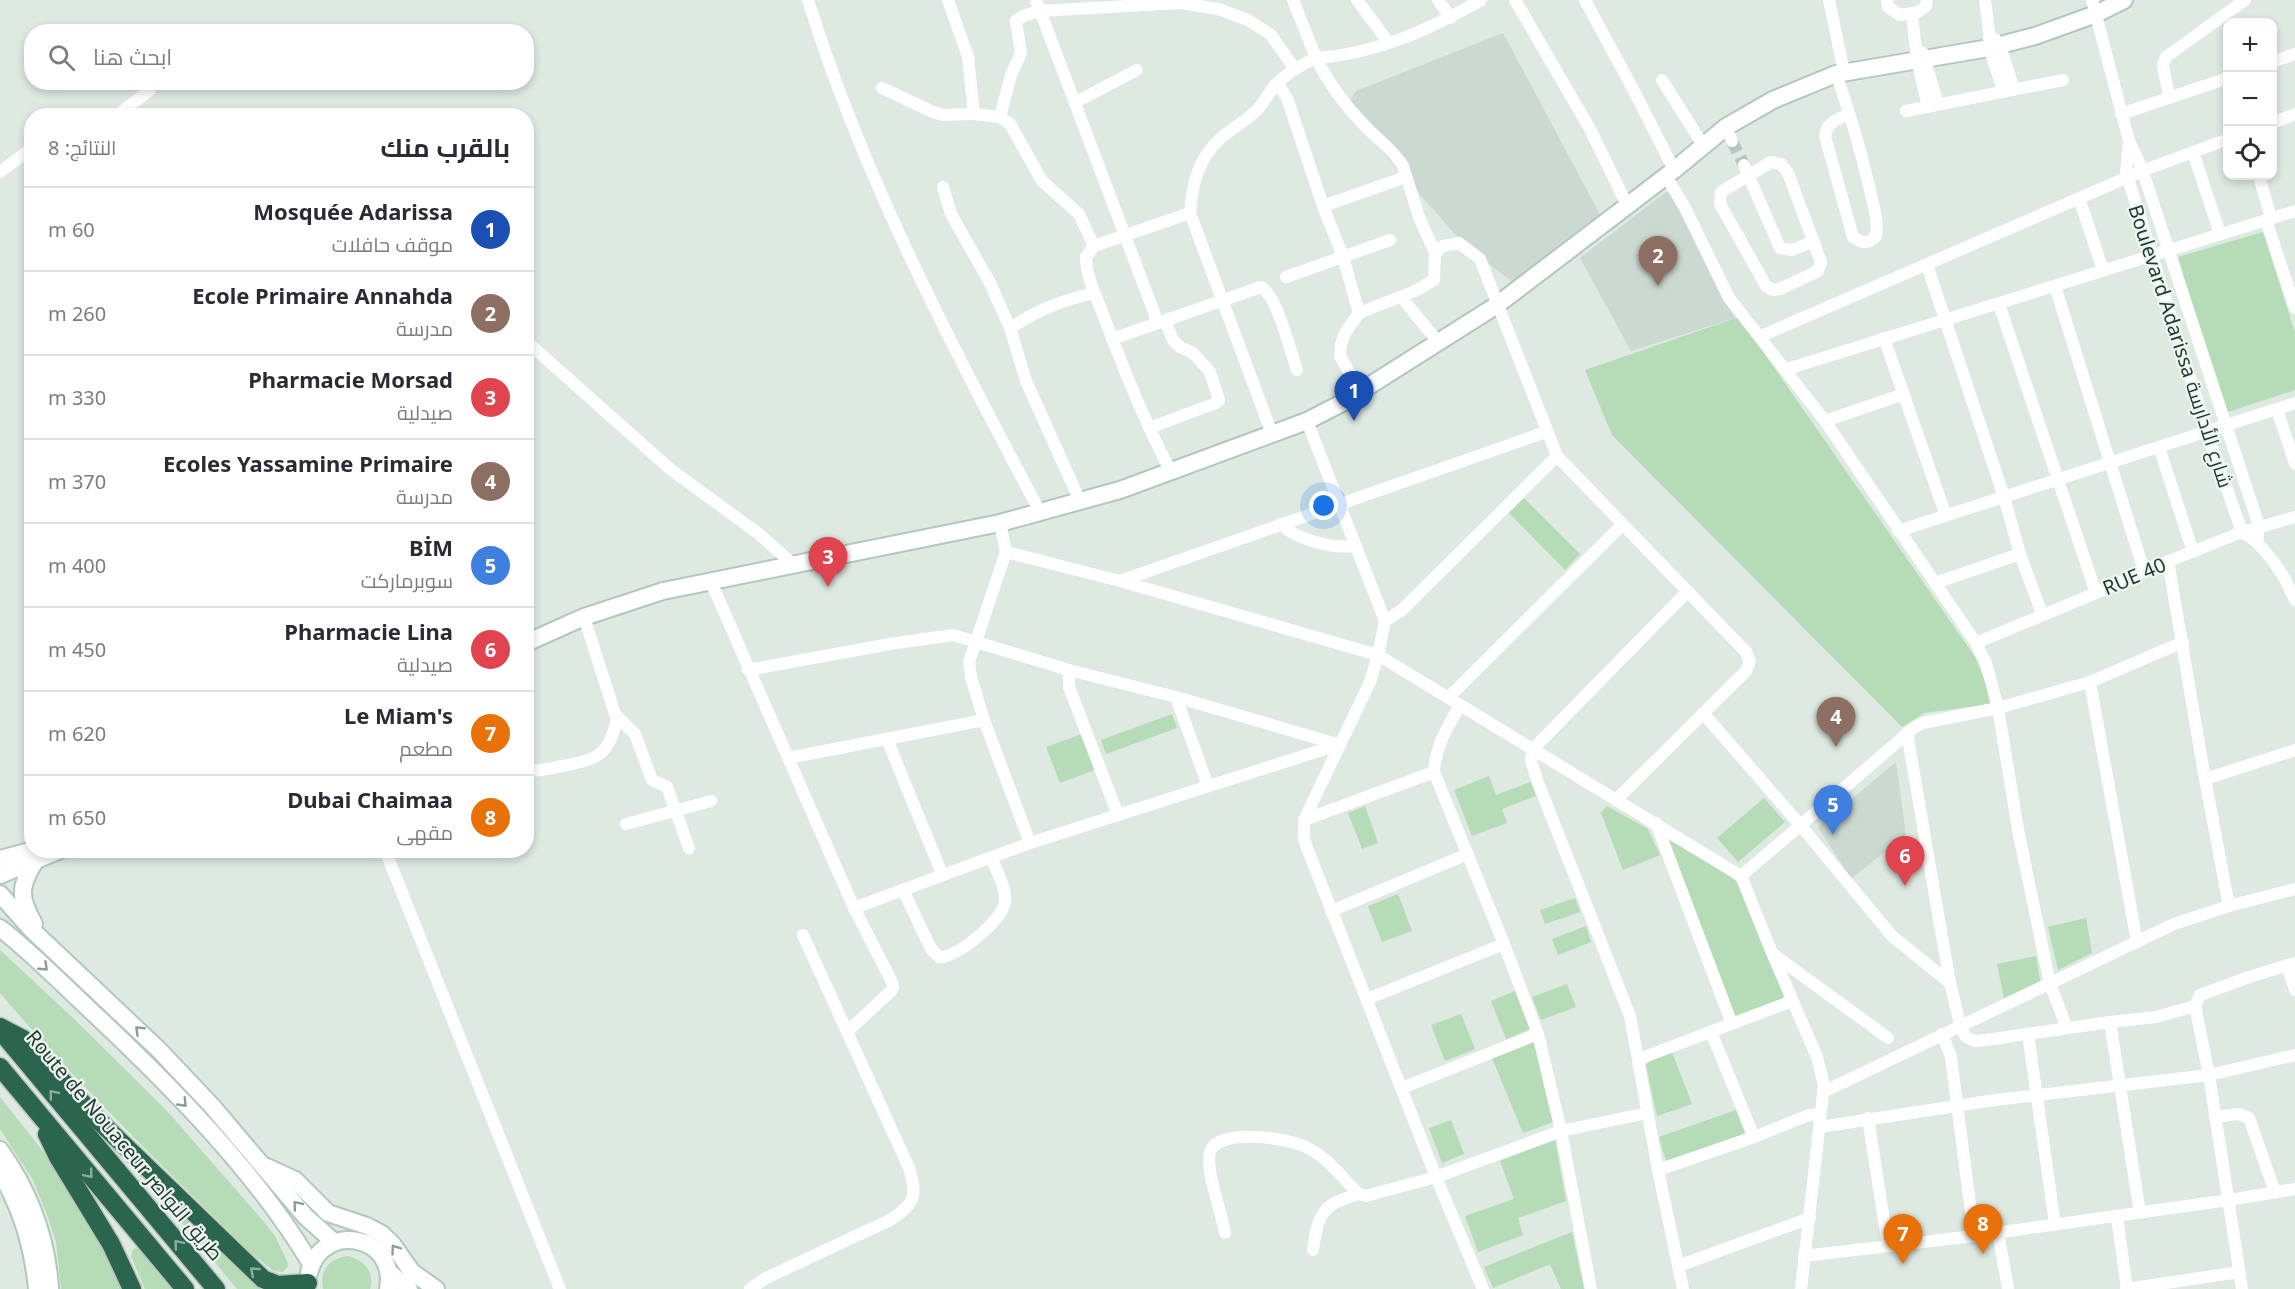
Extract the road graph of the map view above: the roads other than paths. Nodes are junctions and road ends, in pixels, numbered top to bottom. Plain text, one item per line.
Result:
1 (808, 0) edge
2 (948, 0) edge
3 (1293, 0) edge
4 (1357, 0) edge
5 (1438, 0) edge
6 (1481, 0) edge
7 (1515, 0) edge
8 (1585, 0) edge
9 (1829, 0) edge
10 (1887, 0) edge
11 (1927, 0) edge
12 (1985, 0) edge
13 (2124, 0) edge
14 (2245, 0) edge
15 (1037, 5) edge
16 (2094, 7) edge
17 (1912, 14) junction
18 (2229, 17) edge
19 (1451, 18) junction
20 (1389, 43) junction
21 (1994, 46) junction
22 (2295, 54) edge
23 (1316, 58) junction
24 (1922, 60) junction
25 (2277, 60) edge
26 (1294, 68) junction
27 (1137, 70) dead end
28 (1840, 73) junction
29 (1662, 80) dead end
30 (2063, 80) dead end
31 (2223, 80) edge
32 (1275, 85) junction
33 (882, 88) dead end
34 (150, 90) dead end
35 (2009, 91) junction
36 (2169, 97) junction
37 (1076, 102) junction
38 (1933, 106) junction
39 (126, 108) edge
40 (1906, 111) dead end
41 (974, 114) junction
42 (1849, 114) junction
43 (2121, 114) junction
44 (2295, 114) edge
45 (1000, 117) junction
46 (2277, 121) edge
47 (2129, 141) junction
48 (2223, 141) edge
49 (1703, 145) junction
50 (2193, 152) junction
51 (24, 154) edge
52 (1746, 170) junction
53 (2142, 171) junction
54 (0, 172) edge
55 (1670, 173) junction
56 (1406, 177) junction
57 (2128, 177) junction
58 (2260, 180) edge
59 (943, 187) dead end
60 (2079, 198) junction
61 (1627, 205) junction
62 (1323, 206) junction
63 (2295, 211) edge
64 (1190, 213) junction
65 (2269, 219) junction
66 (2220, 234) junction
67 (1123, 235) junction
68 (1390, 240) dead end
69 (1814, 241) junction
70 (1094, 246) junction
71 (2168, 251) junction
72 (1435, 253) junction
73 (2152, 256) junction
74 (1343, 257) junction
75 (1928, 265) junction
76 (2103, 270) junction
77 (1286, 277) dead end
78 (2055, 286) junction
79 (1094, 293) junction
80 (1401, 297) junction
81 (1222, 300) junction
82 (1998, 304) junction
83 (1497, 305) junction
84 (2295, 308) edge
85 (1359, 313) junction
86 (1947, 319) junction
87 (1161, 322) junction
88 (1011, 328) junction
89 (1761, 336) junction
90 (1884, 338) junction
91 (1112, 339) junction
92 (1439, 343) junction
93 (534, 348) edge
94 (1787, 369) junction
95 (1297, 370) dead end
96 (1360, 391) junction
97 (1904, 394) junction
98 (2295, 403) edge
99 (2277, 409) junction
100 (1307, 421) junction
101 (1825, 421) junction
102 (2225, 426) junction
103 (1149, 428) junction
104 (1546, 432) junction
105 (2207, 432) junction
106 (1272, 434) junction
107 (2160, 447) junction
108 (1557, 456) junction
109 (2109, 463) junction
110 (2295, 464) edge
111 (1171, 472) junction
112 (2058, 480) junction
113 (2004, 497) junction
114 (1080, 501) junction
115 (1339, 503) junction
116 (1040, 512) junction
117 (1946, 516) junction
118 (2295, 517) edge
119 (1000, 523) junction
120 (1280, 524) junction
121 (1622, 525) junction
122 (2259, 526) junction
123 (1899, 531) junction
124 (2242, 532) junction
125 (2257, 542) junction
126 (1356, 546) junction
127 (1006, 552) junction
128 (2193, 552) junction
129 (2020, 554) junction
130 (2168, 561) junction
131 (795, 566) junction
132 (2144, 571) junction
133 (1120, 581) junction
134 (711, 582) junction
135 (1935, 583) junction
136 (1688, 591) junction
137 (2096, 593) junction
138 (2295, 600) edge
139 (2042, 614) junction
140 (584, 617) junction
141 (1385, 621) junction
142 (534, 639) edge
143 (975, 641) junction
144 (2183, 642) junction
145 (1976, 643) junction
146 (1378, 655) junction
147 (748, 670) junction
148 (1069, 670) junction
149 (2090, 682) junction
150 (1176, 697) junction
151 (1449, 697) junction
152 (1460, 705) junction
153 (1998, 708) junction
154 (1703, 713) junction
155 (617, 718) junction
156 (984, 720) junction
157 (1908, 733) junction
158 (886, 739) junction
159 (1340, 745) junction
160 (1533, 749) junction
161 (2295, 750) edge
162 (788, 758) junction
163 (534, 771) edge
164 (1434, 772) junction
165 (2205, 779) junction
166 (1208, 786) junction
167 (1616, 800) junction
168 (711, 801) dead end
169 (675, 810) junction
170 (1118, 815) junction
171 (1304, 820) junction
172 (1656, 823) junction
173 (626, 824) dead end
174 (1801, 826) junction
175 (1030, 843) junction
176 (690, 848) dead end
177 (1468, 854) junction
178 (24, 857) edge
179 (991, 857) junction
180 (31, 858) edge
181 (34, 858) edge
182 (388, 858) edge
183 (0, 859) edge
184 (942, 874) junction
185 (0, 875) edge
186 (1741, 876) junction
187 (2295, 889) edge
188 (903, 890) junction
189 (0, 894) edge
190 (2229, 906) junction
191 (854, 908) junction
192 (1331, 911) junction
193 (0, 928) edge
194 (803, 935) dead end
195 (2137, 942) junction
196 (45, 943) junction
197 (1504, 944) junction
198 (1772, 953) junction
199 (2291, 964) edge
200 (1950, 983) junction
201 (2050, 984) junction
202 (2295, 990) edge
203 (1367, 999) junction
204 (1792, 1001) junction
205 (2195, 1006) junction
206 (2110, 1022) junction
207 (1732, 1024) junction
208 (1961, 1028) junction
209 (2067, 1028) junction
210 (0, 1029) edge
211 (847, 1032) junction
212 (1711, 1032) junction
213 (1538, 1034) junction
214 (1942, 1034) junction
215 (2028, 1034) junction
216 (1888, 1038) dead end
217 (2295, 1055) edge
218 (1640, 1059) junction
219 (0, 1067) edge
220 (2209, 1075) junction
221 (2120, 1085) junction
222 (1402, 1088) junction
223 (1823, 1092) junction
224 (2036, 1096) junction
225 (1958, 1106) junction
226 (38, 1113) junction
227 (1647, 1113) junction
228 (2215, 1117) junction
229 (1868, 1118) junction
230 (1820, 1120) junction
231 (1561, 1131) junction
232 (1754, 1137) junction
233 (0, 1150) edge
234 (263, 1166) junction
235 (1658, 1170) junction
236 (0, 1172) edge
237 (1436, 1177) junction
238 (2295, 1189) edge
239 (2275, 1192) junction
240 (1359, 1194) junction
241 (2229, 1200) junction
242 (2140, 1213) junction
243 (2117, 1217) junction
244 (1810, 1218) junction
245 (2055, 1224) junction
246 (1998, 1232) junction
247 (1225, 1233) dead end
248 (1974, 1236) junction
249 (334, 1242) junction
250 (1887, 1246) junction
251 (1313, 1250) dead end
252 (1804, 1256) junction
253 (312, 1264) junction
254 (1678, 1266) junction
255 (389, 1272) junction
256 (2239, 1272) junction
257 (309, 1286) edge
258 (37, 1289) edge
259 (50, 1289) edge
260 (132, 1289) edge
261 (185, 1289) edge
262 (216, 1289) edge
263 (388, 1289) edge
264 (409, 1289) edge
265 (436, 1289) edge
266 (560, 1289) edge
267 (750, 1289) edge
268 (1483, 1289) edge
269 (1591, 1289) edge
270 (1683, 1289) edge
271 (1802, 1289) edge
272 (2008, 1289) edge
273 (2127, 1289) edge
274 (2242, 1289) edge

1 - 116 street
2 - 41 street
3 - 23 street
4 - 20 street
5 - 19 street
6 - 19 street
7 - 61 street
8 - 55 street
9 - 28 street
10 - 17 street
11 - 17 street
12 - 21 street
13 - 16 street
14 - 18 street
15 - 26 street
15 - 37 street
15 - 45 street
16 - 21 street
16 - 43 street, Boulevard Adarissa شارع الأدارسة
17 - 24 street
18 - 36 street
19 - 20 street
20 - 23 street
21 - 24 street
21 - 35 street
22 - 25 street
23 - 26 street
23 - 56 street
24 - 28 street
24 - 38 street
26 - 32 street
27 - 37 street
28 - 42 street
28 - 49 street
29 - 49 street
30 - 35 street
31 - 36 street
32 - 62 street
32 - 64 street
33 - 41 street
34 - 39 street
35 - 38 street
36 - 43 street
37 - 67 street
38 - 40 street
41 - 45 street
42 - 42 street
43 - 47 street, Boulevard Adarissa شارع الأدارسة
44 - 46 street
45 - 70 street
47 - 53 street, Boulevard Adarissa شارع الأدارسة
47 - 57 street, Boulevard Adarissa شارع الأدارسة
48 - 50 street
49 - 55 street
50 - 53 street
50 - 66 street
51 - 54 street
52 - 69 street
52 - 69 street
52 - 69 street
53 - 57 street
53 - 71 street, Boulevard Adarissa شارع الأدارسة
55 - 61 street
55 - 89 street
56 - 62 street
56 - 72 street
57 - 60 street
57 - 73 street, Boulevard Adarissa شارع الأدارسة
58 - 65 street
59 - 88 street
60 - 75 street
60 - 76 street
61 - 83 street
62 - 74 street
63 - 65 street
64 - 67 street
64 - 81 street
65 - 66 street
65 - 84 street
66 - 71 street
67 - 70 street
67 - 87 street
68 - 74 street
70 - 79 street
71 - 73 street
71 - 102 street, Boulevard Adarissa شارع الأدارسة
72 - 80 street
72 - 83 street
73 - 76 street
73 - 105 street, Boulevard Adarissa شارع الأدارسة
74 - 77 street
74 - 85 street
75 - 86 street
75 - 89 street
76 - 78 street
78 - 82 street
78 - 109 street
79 - 88 street
79 - 91 street
80 - 85 street
80 - 92 street
81 - 87 street
81 - 95 street
81 - 106 street
82 - 86 street
82 - 112 street
83 - 92 street
83 - 104 street
85 - 96 street
86 - 90 street
86 - 113 street
87 - 91 street
87 - 103 street
88 - 114 street
89 - 94 street
90 - 94 street
90 - 97 street
91 - 103 street
92 - 96 street
93 - 131 street
94 - 101 street
96 - 100 street
97 - 101 street
97 - 117 street
98 - 99 street
99 - 102 street
99 - 110 street
100 - 106 street
100 - 115 street
101 - 123 street
102 - 105 street
102 - 122 street, Boulevard Adarissa شارع الأدارسة
103 - 111 street
104 - 108 street
104 - 115 street
105 - 107 street
105 - 124 street, Boulevard Adarissa شارع الأدارسة
106 - 111 street
107 - 109 street
107 - 128 street
108 - 121 street
108 - 141 street
109 - 112 street
109 - 132 street
111 - 114 street
112 - 113 street
112 - 137 street
113 - 117 street
113 - 129 street
114 - 116 street
115 - 120 street
115 - 126 street
116 - 119 street
117 - 123 street
118 - 122 street, RUE 40
119 - 127 street
119 - 131 street
120 - 126 street
120 - 133 street
121 - 136 street
121 - 151 street
122 - 124 street, RUE 40
122 - 125 street, Boulevard Adarissa شارع الأدارسة
123 - 135 street
124 - 125 street
124 - 128 street, RUE 40
125 - 138 street
126 - 141 street
127 - 133 street
127 - 143 street
128 - 130 street, RUE 40
129 - 135 street
129 - 139 street
130 - 132 street, RUE 40
130 - 144 street
131 - 134 street
132 - 137 street, RUE 40
133 - 146 street
134 - 140 street
134 - 147 street
135 - 145 street
136 - 154 street
136 - 160 street
137 - 139 street, RUE 40
139 - 145 street, RUE 40
140 - 142 street
140 - 155 street
141 - 146 street
143 - 147 street
143 - 148 street
143 - 156 street
144 - 149 street
144 - 165 street
145 - 153 street
146 - 151 street
146 - 159 street
147 - 162 street
148 - 150 street
148 - 170 street
149 - 153 street
149 - 195 street
150 - 159 street
150 - 166 street
151 - 152 street
152 - 160 street
152 - 164 street
153 - 157 street
153 - 201 street
154 - 167 street
154 - 174 street
155 - 163 street
155 - 169 street
156 - 158 street
156 - 175 street
157 - 174 street
157 - 200 street
158 - 162 street
158 - 184 street
159 - 166 street
159 - 171 street
160 - 167 street
160 - 218 street
161 - 165 street
162 - 191 street
164 - 171 street
164 - 177 street
165 - 190 street
166 - 170 street
167 - 172 street
168 - 169 street
169 - 173 street
169 - 176 street
170 - 175 street
171 - 192 street
172 - 186 street
172 - 207 street
174 - 186 street
174 - 200 street
175 - 179 street
177 - 192 street
177 - 197 street
178 - 183 street
179 - 184 street
179 - 188 street
180 - 185 street
181 - 196 street
182 - 266 street
184 - 188 street
186 - 198 street
187 - 190 street
188 - 191 street
189 - 196 street
190 - 195 street
191 - 211 street
192 - 203 street
193 -> 253 street
194 - 211 street
195 - 201 street
234 -> 196 street
197 - 203 street
197 - 213 street
198 - 204 street
198 - 216 street
199 - 202 street
199 - 205 street
200 - 208 street
201 - 208 street
201 - 209 street
203 - 222 street
204 - 207 street
204 - 223 street
205 - 206 street
205 - 220 street
206 - 209 street
206 - 221 street
207 - 212 street
208 - 214 street
208 - 215 street
209 - 215 street
257 -> 210 highway
262 -> 210 highway, Route de Nouaceur طريق النواصر
211 - 267 street
212 - 218 street
212 - 232 street
213 - 222 street
213 - 231 street
214 - 223 street
214 - 225 street
215 - 224 street
217 - 220 street
218 - 227 street
219 - 226 highway
220 - 221 street
220 - 228 street
221 - 224 street
221 - 242 street
222 - 237 street
223 - 230 street
224 - 225 street
224 - 245 street
225 - 229 street
225 - 248 street
226 - 260 highway
226 -> 261 highway
227 - 231 street
227 - 235 street
228 - 239 street
228 - 241 street
229 - 230 street
229 - 250 street
230 - 232 street
230 - 244 street
231 - 237 street
231 - 269 street
232 - 235 street
233 - 259 street
249 -> 234 street
265 -> 234 street
235 - 254 street
236 - 258 street
237 - 240 street
237 - 268 street
238 - 239 street
239 - 241 street
240 - 247 street
240 - 251 street
241 - 242 street
241 - 256 street
242 - 243 street
243 - 245 street
243 - 273 street
244 - 252 street
244 - 254 street
245 - 246 street
246 - 248 street
246 - 272 street
248 - 250 street
249 - 253 street
249 - 255 street
250 - 252 street
252 - 271 street
253 - 257 street
254 - 270 street
255 - 263 street
255 - 264 street
256 - 273 street
256 - 274 street

